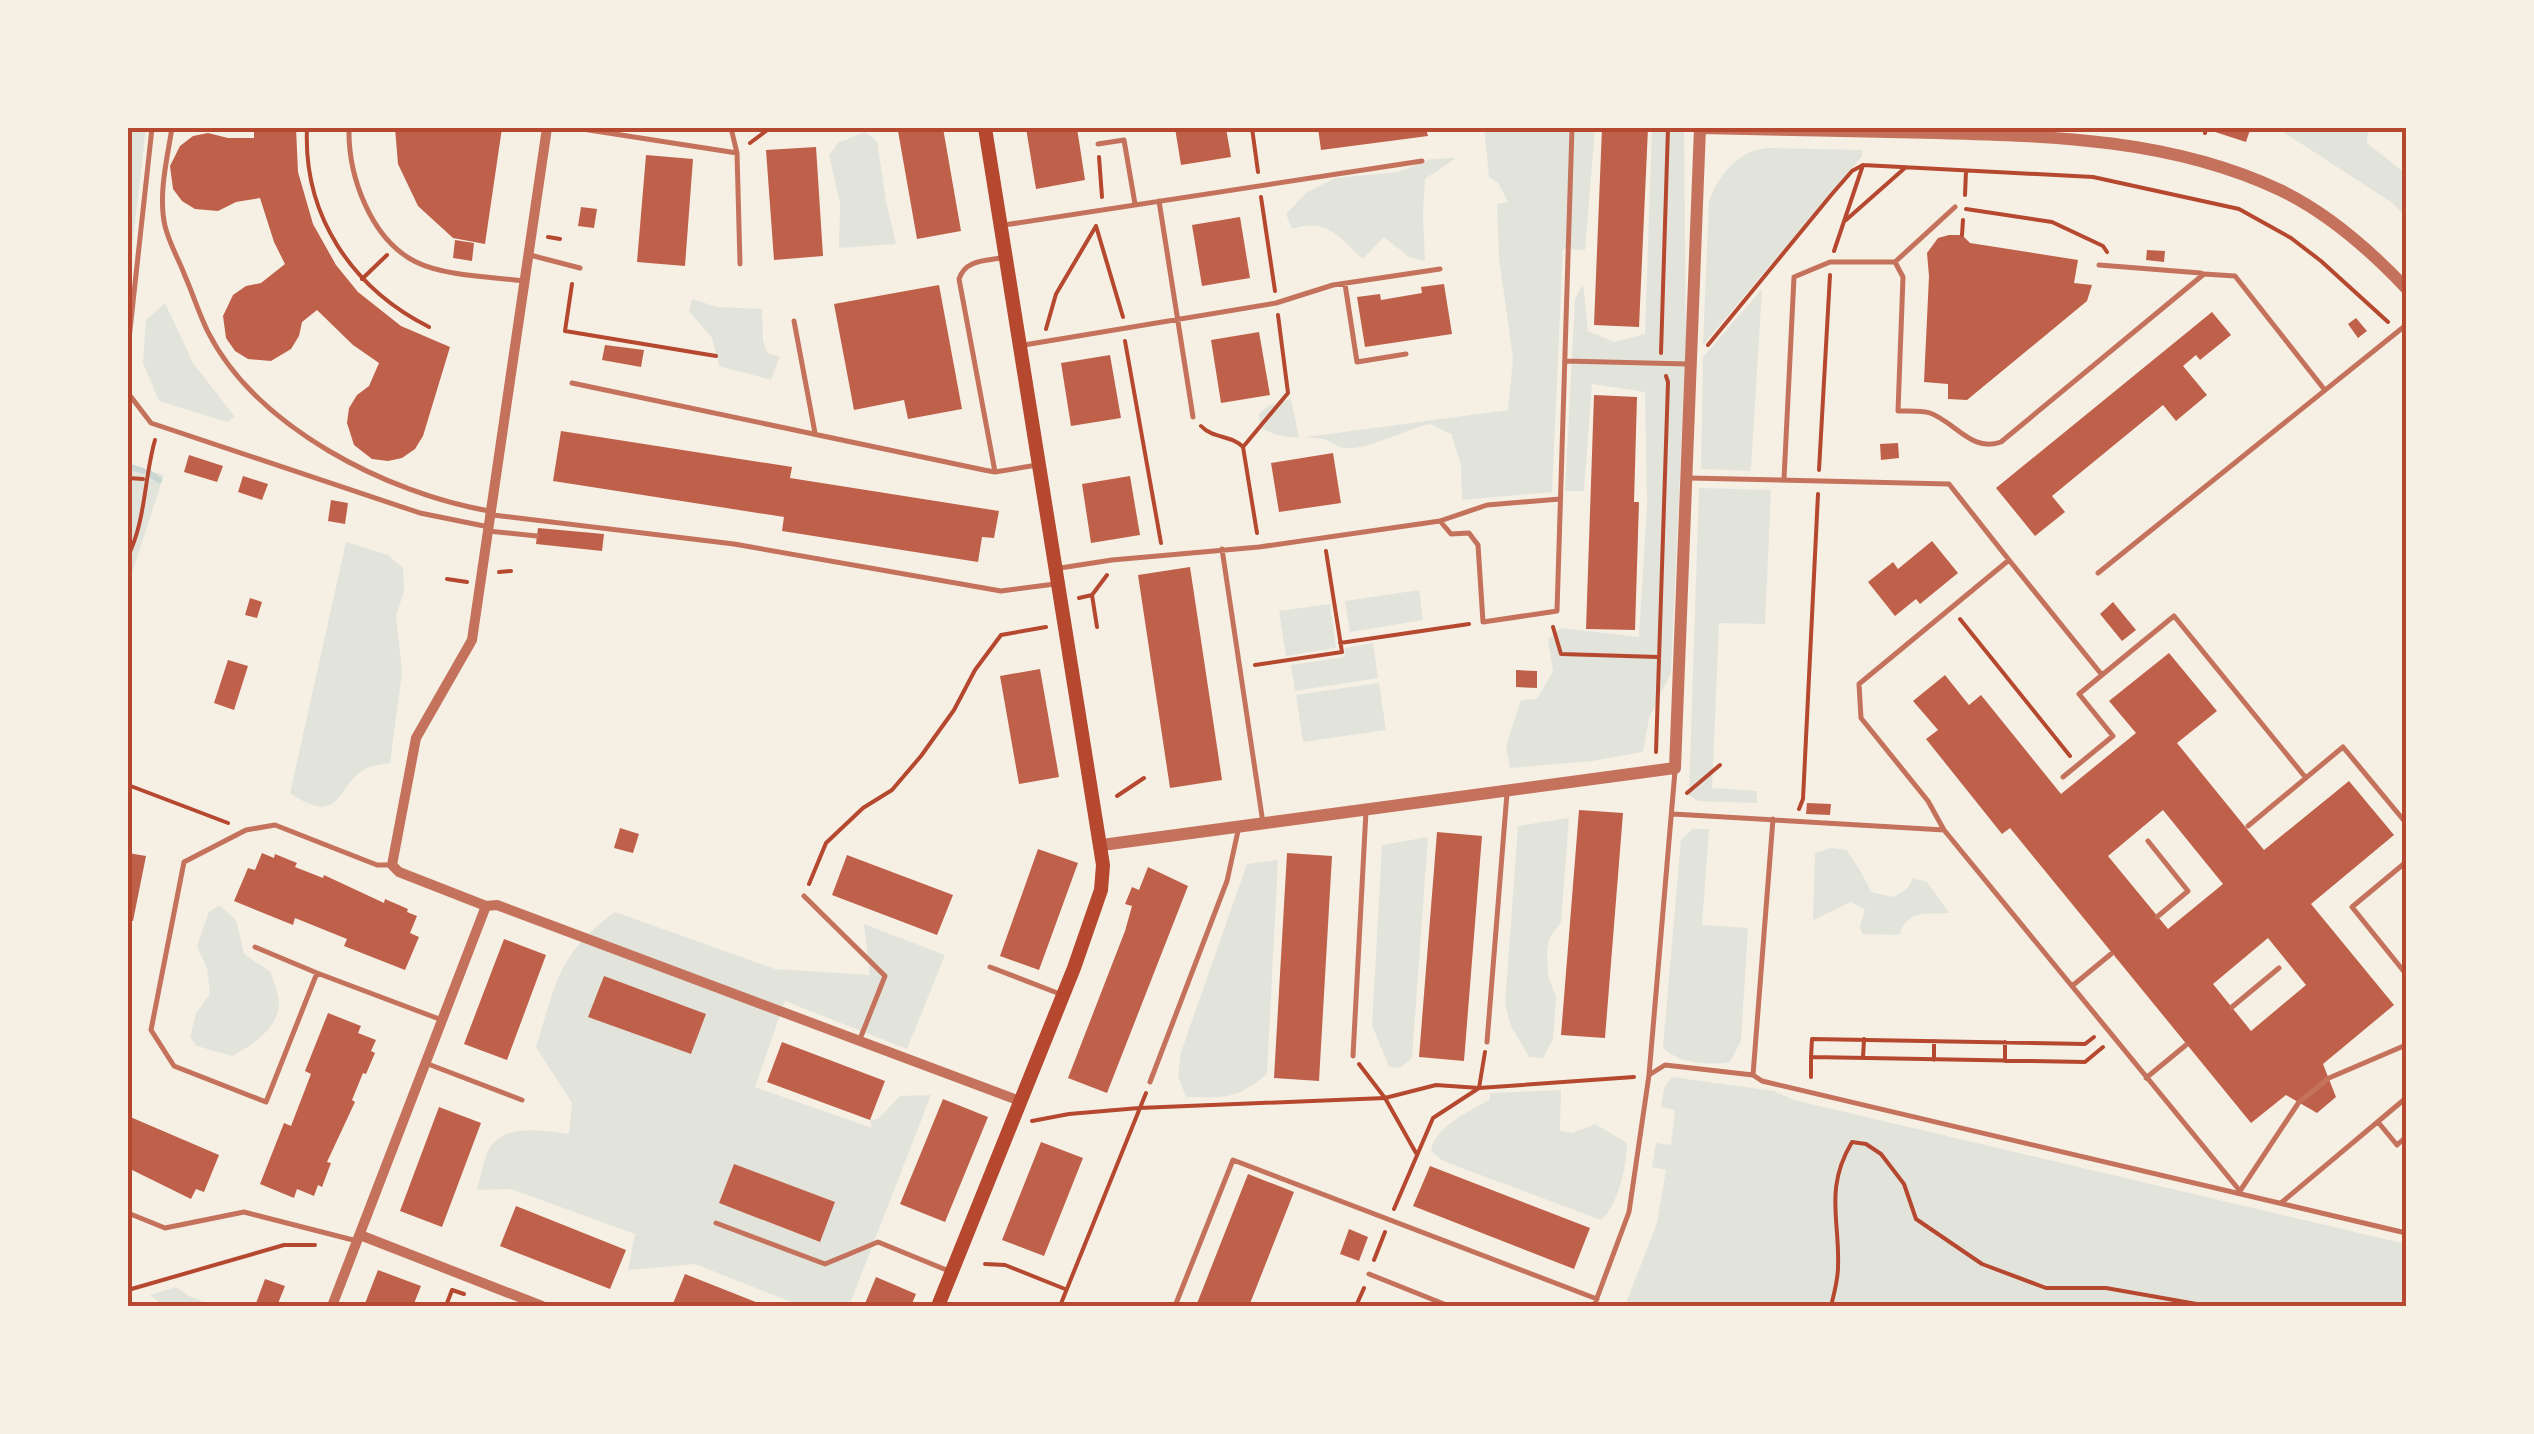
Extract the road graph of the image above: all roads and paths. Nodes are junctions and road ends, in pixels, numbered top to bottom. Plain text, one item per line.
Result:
1 (152, 128) edge
2 (172, 128) edge
3 (307, 128) edge
4 (349, 128) edge
5 (547, 128) edge
6 (576, 128) edge
7 (732, 128) edge
8 (770, 128) edge
9 (986, 128) edge
10 (1572, 128) edge
11 (1668, 128) edge
12 (1700, 128) edge
13 (2073, 132) edge
14 (1098, 144) dead end
15 (736, 153) junction
16 (1422, 161) dead end
17 (1906, 168) junction
18 (1159, 200) junction
19 (1135, 204) junction
20 (1955, 207) joint
21 (1844, 222) dead end
22 (1001, 226) junction
23 (1096, 226) dead end
24 (544, 236) dead end
25 (560, 239) dead end
26 (397, 246) junction
27 (528, 255) junction
28 (1006, 257) junction
29 (1895, 262) junction
30 (740, 264) dead end
31 (2099, 265) dead end
32 (2108, 266) junction
33 (580, 268) dead end
34 (1440, 269) dead end
35 (2204, 274) junction
36 (362, 279) junction
37 (524, 281) junction
38 (572, 284) dead end
39 (1345, 284) junction
40 (2406, 288) edge
41 (1178, 319) junction
42 (794, 320) dead end
43 (2406, 325) edge
44 (430, 328) dead end
45 (2396, 332) junction
46 (1042, 342) junction
47 (1021, 345) junction
48 (128, 348) edge
49 (1406, 354) dead end
50 (716, 356) dead end
51 (1565, 361) junction
52 (1660, 363) junction
53 (1691, 364) junction
54 (572, 383) dead end
55 (2324, 390) junction
56 (128, 393) edge
57 (1193, 417) joint
58 (159, 426) junction
59 (815, 433) junction
60 (1040, 464) junction
61 (995, 472) junction
62 (128, 478) edge
63 (1687, 478) junction
64 (1784, 479) junction
65 (145, 480) junction
66 (1560, 499) junction
67 (491, 513) junction
68 (1440, 521) junction
69 (488, 529) junction
70 (537, 536) dead end
71 (1324, 538) junction
72 (1259, 547) junction
73 (1222, 549) junction
74 (128, 556) edge
75 (2009, 560) junction
76 (1113, 568) dead end
77 (511, 572) dead end
78 (2098, 573) dead end
79 (1057, 576) junction
80 (447, 579) dead end
81 (472, 583) dead end
82 (496, 586) dead end
83 (1092, 595) junction
84 (1077, 598) dead end
85 (1950, 608) junction
86 (1549, 612) junction
87 (1482, 622) junction
88 (1046, 627) dead end
89 (1097, 627) dead end
90 (1340, 643) junction
91 (1659, 657) junction
92 (1240, 668) junction
93 (2102, 675) junction
94 (1656, 752) dead end
95 (1720, 765) dead end
96 (2078, 765) junction
97 (1675, 768) junction
98 (2063, 777) dead end
99 (1144, 778) dead end
100 (2306, 778) junction
101 (128, 785) edge
102 (1507, 792) junction
103 (1686, 794) dead end
104 (1117, 796) dead end
105 (1366, 811) junction
106 (1672, 814) junction
107 (1773, 820) junction
108 (2406, 823) edge
109 (1264, 825) junction
110 (2248, 826) dead end
111 (1239, 828) junction
112 (246, 830) junction
113 (1944, 830) junction
114 (2148, 841) dead end
115 (1102, 846) junction
116 (2406, 862) edge
117 (392, 864) junction
118 (804, 896) joint
119 (486, 906) junction
120 (2157, 917) dead end
121 (254, 947) dead end
122 (2111, 954) dead end
123 (990, 967) dead end
124 (2278, 968) dead end
125 (317, 972) junction
126 (2406, 974) edge
127 (2072, 986) junction
128 (1062, 996) junction
129 (2232, 1007) dead end
130 (442, 1020) junction
131 (2106, 1028) junction
132 (2114, 1038) junction
133 (1864, 1040) junction
134 (1934, 1041) junction
135 (859, 1042) junction
136 (1486, 1042) joint
137 (2005, 1042) junction
138 (2186, 1045) dead end
139 (2406, 1045) edge
140 (1353, 1056) joint
141 (1812, 1057) junction
142 (1864, 1058) junction
143 (1934, 1060) junction
144 (2005, 1061) junction
145 (425, 1063) junction
146 (1649, 1075) junction
147 (1753, 1075) junction
148 (2146, 1078) junction
149 (1150, 1082) joint
150 (1479, 1088) junction
151 (1811, 1091) junction
152 (1386, 1098) junction
153 (2406, 1098) edge
154 (522, 1100) dead end
155 (1020, 1101) junction
156 (1139, 1108) junction
157 (1032, 1121) dead end
158 (2378, 1122) junction
159 (2406, 1138) edge
160 (1416, 1153) junction
161 (2240, 1191) junction
162 (2280, 1203) junction
163 (128, 1213) edge
164 (1390, 1220) junction
165 (716, 1223) dead end
166 (2406, 1232) edge
167 (358, 1238) junction
168 (322, 1245) dead end
169 (985, 1264) dead end
170 (952, 1272) junction
171 (1369, 1274) junction
172 (128, 1290) edge
173 (466, 1290) dead end
174 (1067, 1290) junction
175 (1595, 1303) edge
176 (332, 1306) edge
177 (446, 1306) edge
178 (542, 1306) edge
179 (938, 1306) edge
180 (1060, 1306) edge
181 (1175, 1306) edge
182 (1356, 1306) edge
183 (1449, 1306) edge
184 (1831, 1306) edge
185 (2208, 1306) edge

1 - 48 lane
2 - 67 lane
3 - 36 path
4 - 26 lane
5 - 27 street
6 - 15 lane
7 - 15 lane
8 - 15 path
9 - 22 main road
10 - 51 lane
11 - 52 path
12 - 13 street
12 - 53 street
13 - 40 street
14 - 19 lane
15 - 30 lane
16 - 18 lane
17 - 21 path
17 - 45 path
17 - 53 path
18 - 19 lane
18 - 41 lane
19 - 22 lane
20 - 29 lane
20 - 32 path
22 - 28 main road
23 - 46 path
24 - 25 path
26 - 36 path
26 - 37 lane
27 - 33 lane
27 - 37 street
28 - 47 main road
28 - 61 lane
29 - 35 lane
29 - 64 lane
31 - 32 lane
32 - 35 lane
34 - 39 lane
35 - 55 lane
36 - 44 path
37 - 67 street
38 - 50 path
39 - 41 lane
39 - 49 lane
41 - 46 lane
41 - 57 lane
42 - 59 lane
43 - 45 lane
45 - 55 lane
46 - 47 lane
47 - 60 main road
51 - 52 lane
51 - 66 lane
52 - 53 lane
52 - 91 path
53 - 63 street
54 - 59 lane
55 - 78 lane
56 - 58 lane
57 - 72 path
58 - 65 path
58 - 69 lane
59 - 61 lane
60 - 61 lane
60 - 79 main road
62 - 65 path
63 - 64 lane
63 - 97 street
64 - 75 lane
65 - 74 path
66 - 68 lane
66 - 86 lane
67 - 69 street
67 - 79 lane
68 - 71 lane
68 - 87 lane
69 - 70 lane
69 - 117 street
71 - 72 lane
71 - 90 path
72 - 73 lane
73 - 79 lane
73 - 92 lane
75 - 85 lane
75 - 93 lane
76 - 83 path
77 - 82 path
79 - 115 main road
80 - 81 path
83 - 84 path
83 - 89 path
85 - 96 path
85 - 113 lane
86 - 87 lane
86 - 91 path
87 - 90 path
88 - 118 path
90 - 92 path
91 - 94 path
92 - 109 lane
93 - 96 lane
93 - 100 lane
95 - 103 path
96 - 98 lane
97 - 102 street
97 - 106 lane
99 - 104 path
100 - 108 lane
100 - 110 lane
101 - 112 path
102 - 105 street
102 - 136 lane
105 - 109 street
105 - 140 lane
106 - 107 lane
106 - 146 lane
107 - 113 lane
107 - 147 lane
109 - 111 street
111 - 115 street
111 - 149 lane
112 - 117 lane
112 - 125 lane
113 - 127 lane
114 - 120 lane
115 - 128 main road
116 - 126 lane
117 - 119 street
118 - 135 lane
119 - 130 street
119 - 135 street
121 - 125 lane
122 - 127 lane
123 - 128 lane
124 - 129 lane
125 - 130 lane
127 - 131 lane
128 - 155 main road
130 - 145 street
131 - 132 lane
131 - 137 path
132 - 144 path
132 - 148 lane
133 - 134 path
133 - 141 path
133 - 142 path
134 - 137 path
134 - 143 path
135 - 155 street
136 - 150 path
137 - 144 path
138 - 148 lane
139 - 161 lane
140 - 152 path
141 - 142 path
141 - 151 path
142 - 143 path
143 - 144 path
145 - 154 lane
145 - 167 street
146 - 147 lane
146 - 150 path
146 - 175 lane
147 - 151 lane
148 - 161 lane
149 - 156 path
150 - 152 path
150 - 160 path
151 - 161 lane
152 - 156 path
152 - 160 path
153 - 158 lane
155 - 170 main road
156 - 157 path
156 - 174 path
158 - 159 lane
158 - 162 lane
160 - 164 path
161 - 162 lane
162 - 166 lane
163 - 167 lane
164 - 171 path
164 - 175 lane
164 - 181 lane
165 - 170 lane
167 - 176 street
167 - 178 street
168 - 172 path
169 - 174 path
170 - 179 main road
171 - 182 path
171 - 183 lane
173 - 177 path
174 - 180 path
184 - 185 path

